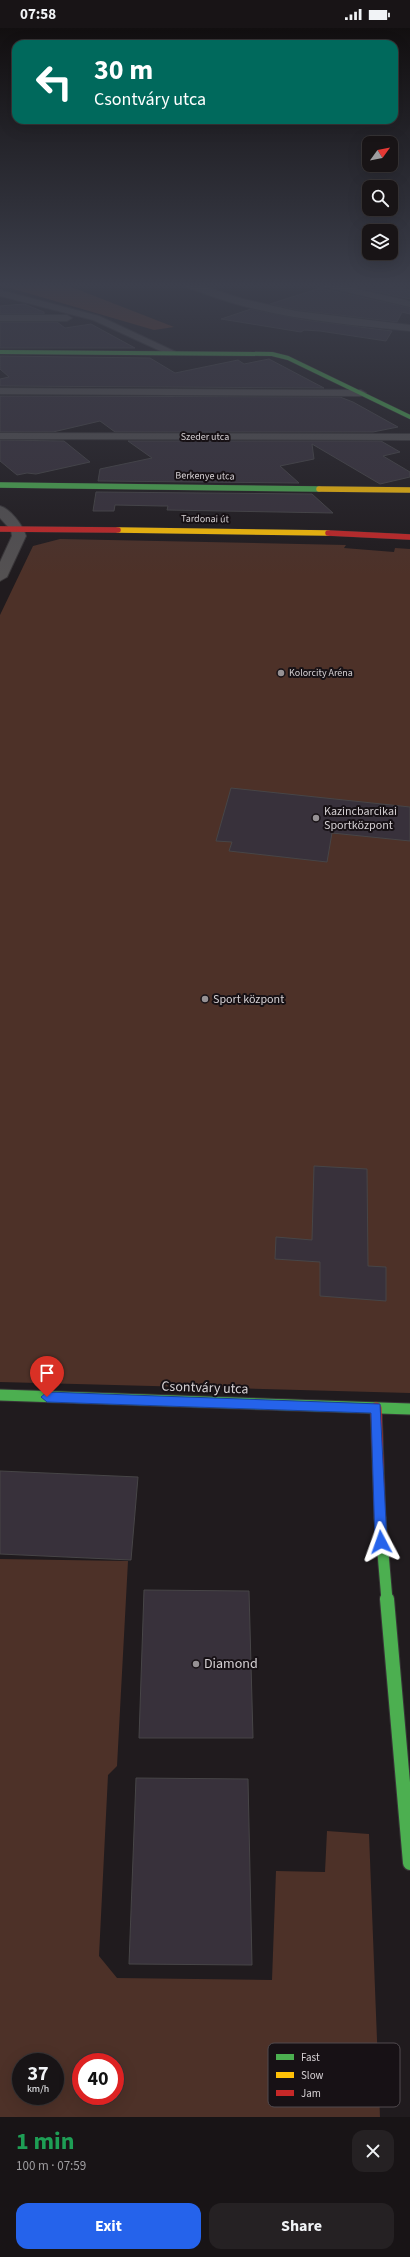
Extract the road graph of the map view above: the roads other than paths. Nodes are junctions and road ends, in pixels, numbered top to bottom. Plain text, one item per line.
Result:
1 (334, 380) edge
2 (0, 391) edge
3 (361, 393) junction
4 (410, 417) edge
5 (0, 436) edge
6 (410, 437) edge
7 (0, 485) edge
8 (410, 490) edge
9 (0, 510) edge
10 (0, 529) edge
11 (16, 529) junction
12 (410, 537) edge
13 (0, 577) edge
14 (0, 1395) edge
15 (376, 1408) junction
16 (410, 1409) edge
17 (409, 1840) edge
18 (410, 1863) edge

1 - 3 street
2 - 3 street
3 - 4 street
5 - 6 street, Szeder utca
7 - 8 street, Berkenye utca
9 - 11 street
10 - 11 street, Tardonai út
11 - 12 street, Tardonai út
11 - 13 street
14 - 15 street, Csontváry utca
15 - 16 street, Csontváry utca
15 - 17 street
17 - 18 street

